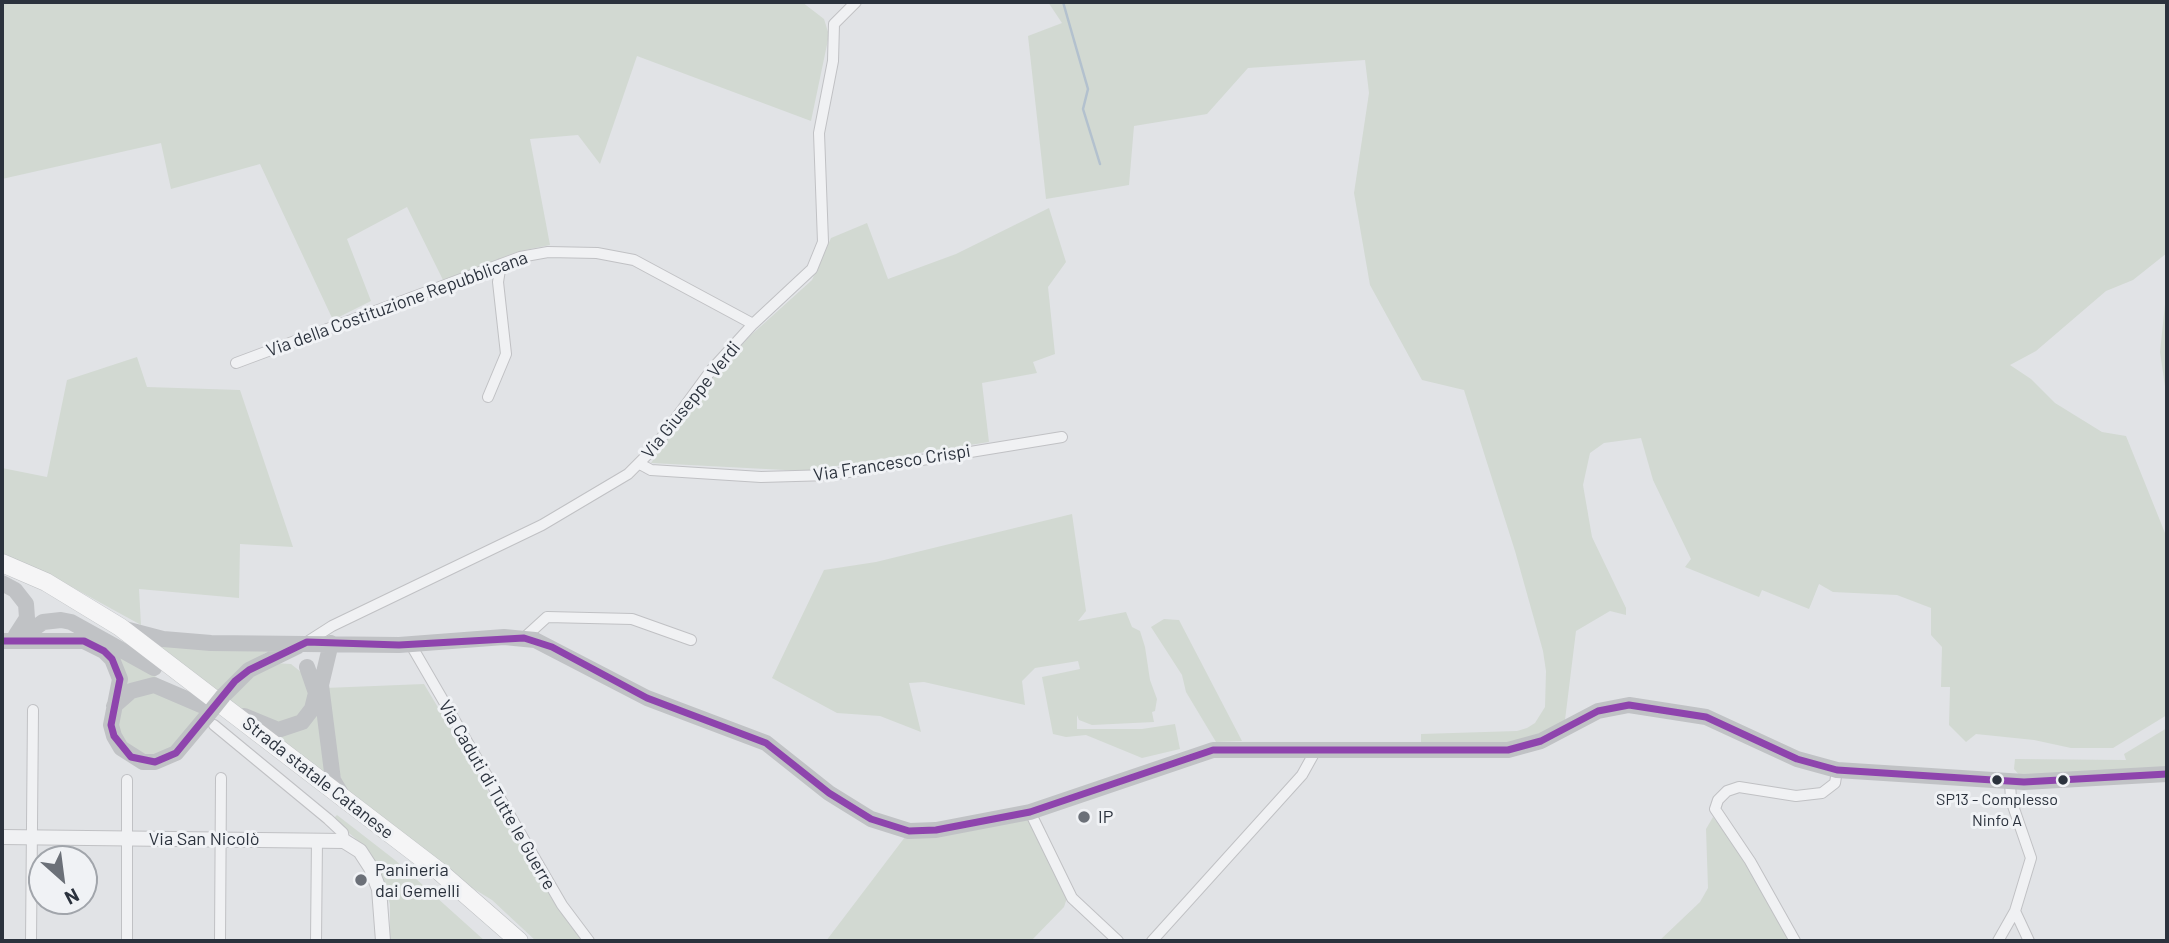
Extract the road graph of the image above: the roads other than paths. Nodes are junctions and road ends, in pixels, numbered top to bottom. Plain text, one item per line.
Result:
1 (856, 2) edge
2 (501, 264) junction
3 (752, 324) junction
4 (236, 363) dead end
5 (488, 397) dead end
6 (1062, 437) dead end
7 (640, 464) junction
8 (2, 563) edge
9 (2, 574) edge
10 (2, 583) edge
11 (332, 626) junction
12 (120, 627) junction
13 (524, 638) junction
14 (11, 639) edge
15 (691, 640) dead end
16 (307, 642) junction
17 (331, 643) junction
18 (411, 645) junction
19 (279, 654) junction
20 (307, 667) junction
21 (154, 668) junction
22 (321, 685) junction
23 (114, 706) junction
24 (33, 710) dead end
25 (215, 710) junction
26 (1317, 748) junction
27 (1837, 770) junction
28 (2167, 774) edge
29 (221, 778) dead end
30 (127, 780) dead end
31 (2010, 782) junction
32 (342, 795) junction
33 (1030, 812) junction
34 (2, 837) edge
35 (32, 838) junction
36 (127, 838) junction
37 (221, 839) junction
38 (317, 839) junction
39 (344, 841) junction
40 (2015, 911) junction
41 (31, 941) edge
42 (127, 941) edge
43 (220, 941) edge
44 (316, 941) edge
45 (383, 941) edge
46 (504, 941) edge
47 (519, 941) edge
48 (589, 941) edge
49 (1118, 941) edge
50 (1152, 941) edge
51 (1795, 941) edge
52 (1998, 941) edge
53 (2029, 941) edge

1 - 3 street, Via Giuseppe Verdi
2 - 3 street, Via della Costituzione Repubblicana
2 - 4 street, Via della Costituzione Repubblicana
2 - 5 street
3 - 7 street, Via Giuseppe Verdi
6 - 7 street, Via Francesco Crispi
7 - 11 street, Via Giuseppe Verdi
8 - 12 main road, Strada statale Catanese
9 - 21 main road, Strada statale Catanese
10 - 14 main road
11 - 16 street, Via Giuseppe Verdi
11 - 17 street
12 - 16 main road
12 - 25 main road, Strada statale Catanese
13 - 15 street
13 - 18 main road
13 - 33 main road
14 - 21 main road
14 - 23 main road
16 - 17 main road
16 - 19 main road
17 - 18 main road
17 - 22 main road
18 - 48 street, Via Caduti di Tutte le Guerre
19 - 20 main road
19 - 25 main road
20 - 22 main road
20 - 25 main road
21 - 25 main road, Strada statale Catanese
22 - 32 main road
23 - 25 main road
23 - 25 main road
24 - 35 street
25 - 32 main road, Strada statale Catanese
25 - 39 street
25 - 46 main road, Strada statale Catanese
26 - 27 main road
26 - 33 main road
26 - 50 street
27 - 31 main road
27 - 51 street
28 - 31 main road
29 - 37 street
30 - 36 street
31 - 40 street
32 - 47 main road, Strada statale Catanese
33 - 49 street
34 - 35 street, Via San Nicolò
35 - 36 street, Via San Nicolò
35 - 41 street
36 - 37 street, Via San Nicolò
36 - 42 street
37 - 38 street, Via San Nicolò
37 - 43 street
38 - 39 street, Via San Nicolò
38 - 44 street
39 - 45 street
40 - 52 street
40 - 53 street

